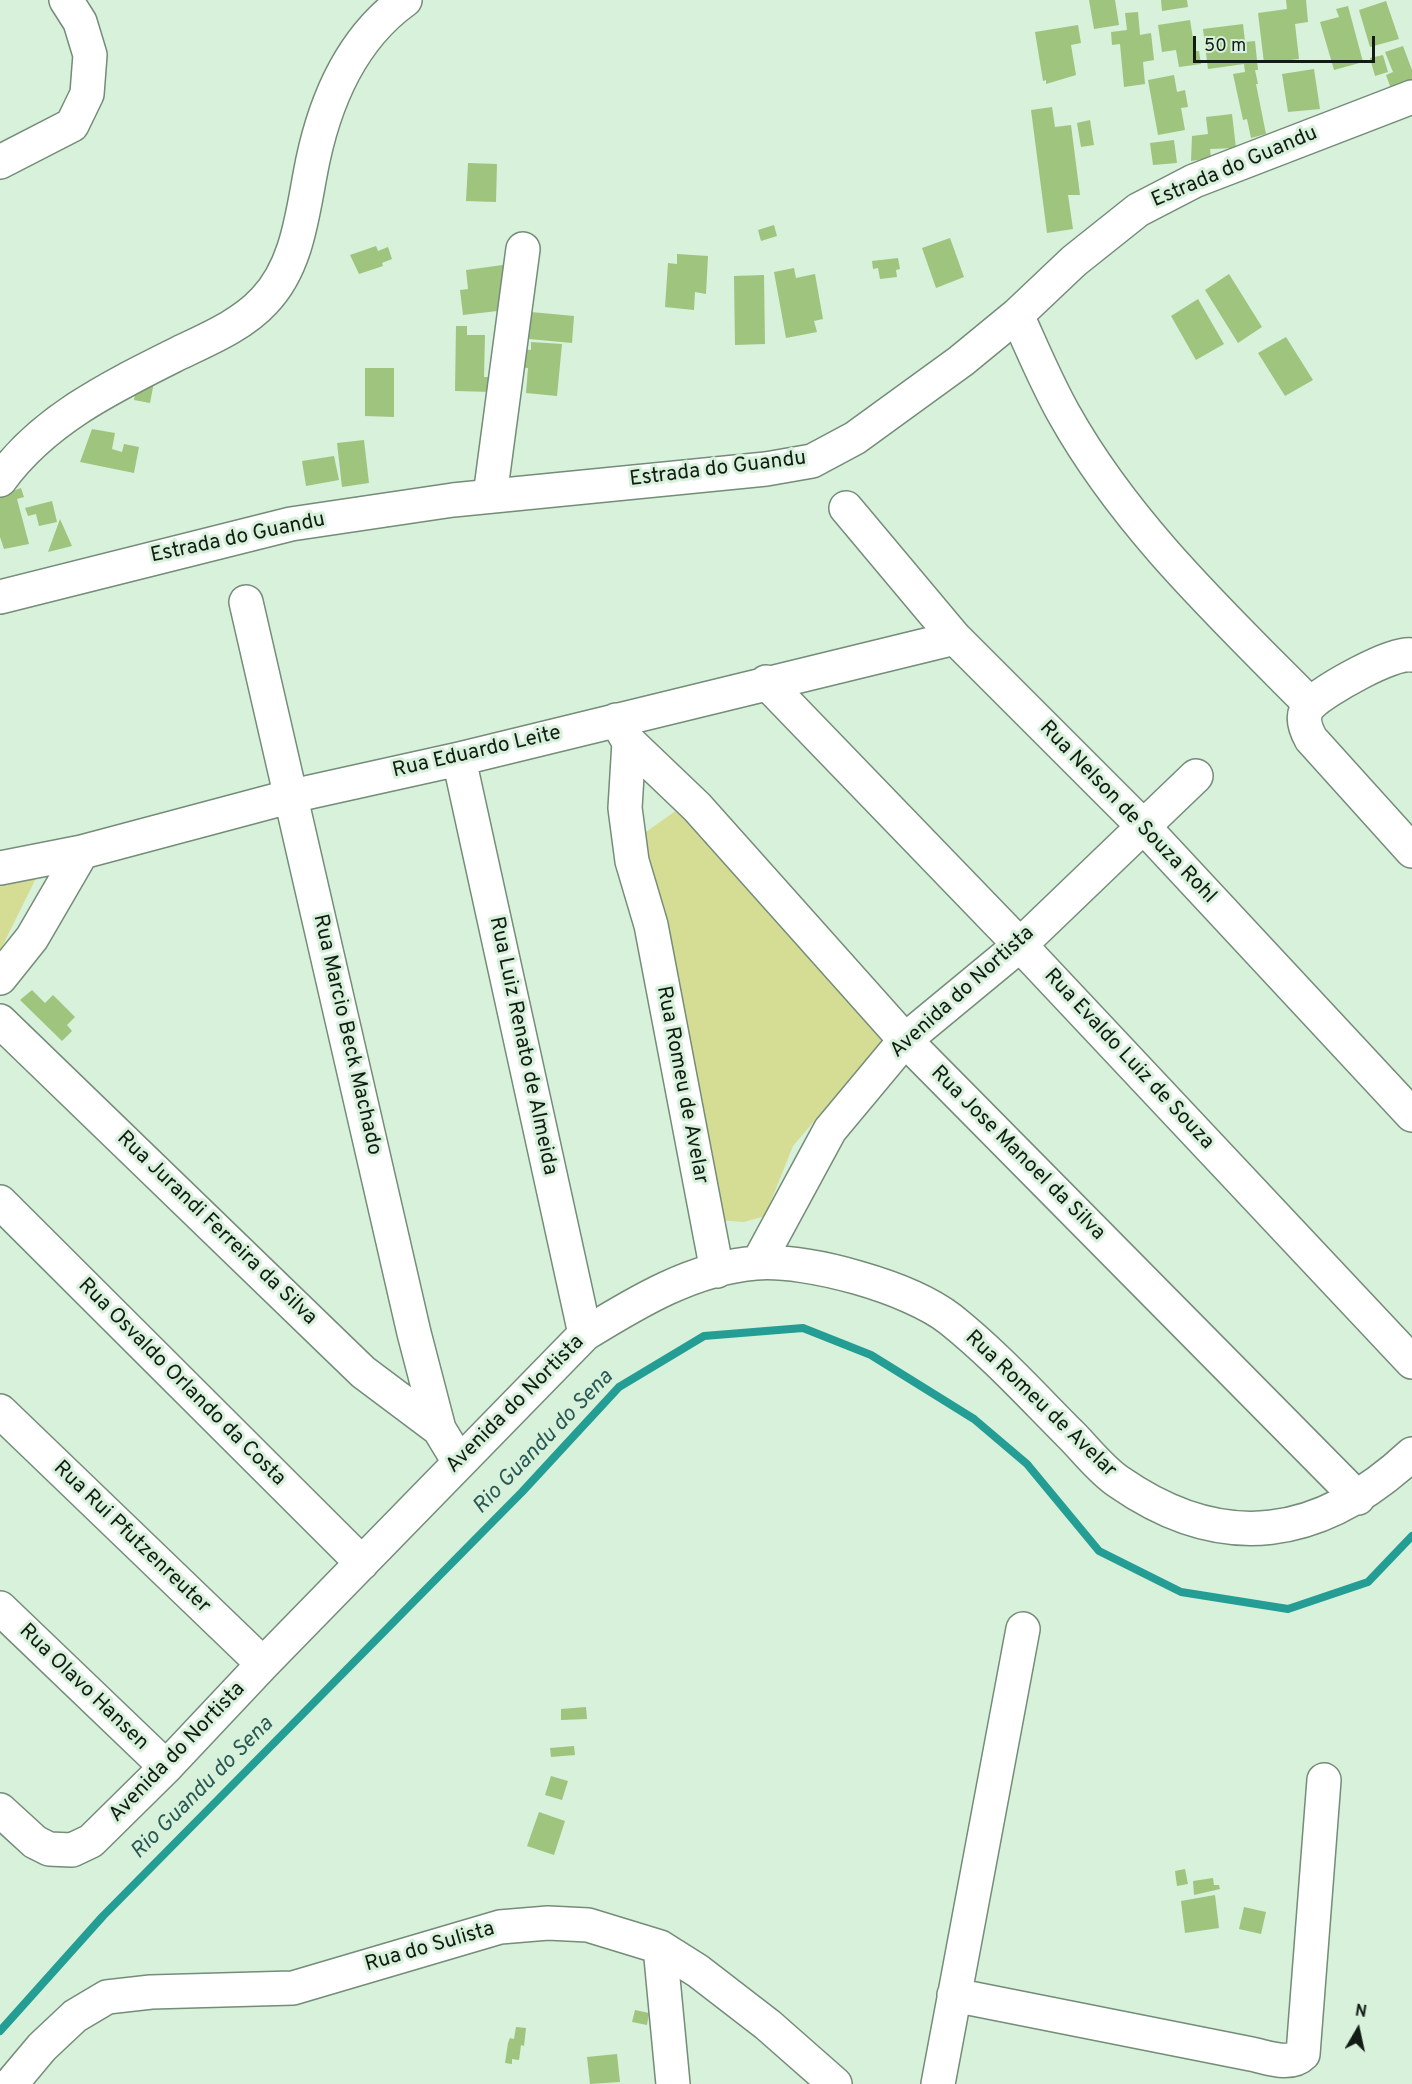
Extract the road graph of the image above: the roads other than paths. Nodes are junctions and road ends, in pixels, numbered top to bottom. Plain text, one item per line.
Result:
1 (66, 0) edge
2 (405, 0) edge
3 (1412, 97) edge
4 (0, 162) edge
5 (523, 249) dead end
6 (1017, 315) junction
7 (0, 480) edge
8 (490, 496) junction
9 (846, 508) dead end
10 (0, 597) edge
11 (246, 602) dead end
12 (955, 638) junction
13 (1412, 655) edge
14 (766, 682) junction
15 (1310, 704) junction
16 (622, 731) junction
17 (459, 759) junction
18 (1196, 776) dead end
19 (292, 795) junction
20 (1142, 825) junction
21 (1412, 851) edge
22 (82, 852) junction
23 (0, 868) edge
24 (1020, 945) junction
25 (0, 978) edge
26 (0, 1021) edge
27 (905, 1040) junction
28 (1412, 1115) edge
29 (0, 1202) edge
30 (758, 1263) junction
31 (717, 1270) junction
32 (585, 1334) junction
33 (1412, 1362) edge
34 (0, 1411) edge
35 (439, 1429) junction
36 (1412, 1454) edge
37 (459, 1462) junction
38 (1358, 1498) junction
39 (362, 1563) junction
40 (0, 1608) edge
41 (1023, 1629) dead end
42 (262, 1664) junction
43 (166, 1767) junction
44 (1324, 1780) dead end
45 (7, 1817) edge
46 (660, 1947) junction
47 (954, 1995) junction
48 (11, 2084) edge
49 (673, 2084) edge
50 (835, 2084) edge
51 (938, 2084) edge

1 - 4 street
2 - 7 street
3 - 6 street, Estrada do Guandu
5 - 8 street
6 - 8 street, Estrada do Guandu
6 - 15 street
8 - 10 street, Estrada do Guandu
9 - 12 street, Rua Nelson de Souza Rohl
11 - 19 street, Rua Marcio Beck Machado
12 - 14 street, Rua Eduardo Leite
12 - 20 street, Rua Nelson de Souza Rohl
13 - 15 street
14 - 16 street, Rua Eduardo Leite
14 - 24 street, Rua Evaldo Luiz de Souza
15 - 21 street
16 - 17 street, Rua Eduardo Leite
16 - 27 street, Rua Jose Manoel da Silva
16 - 31 street, Rua Romeu de Avelar
17 - 19 street, Rua Eduardo Leite
17 - 32 street, Rua Luiz Renato de Almeida
18 - 20 street, Avenida do Nortista
19 - 22 street, Rua Eduardo Leite
19 - 35 street, Rua Marcio Beck Machado
20 - 24 street, Avenida do Nortista
20 - 28 street, Rua Nelson de Souza Rohl
22 - 23 street, Rua Eduardo Leite
22 - 25 street
24 - 27 street, Avenida do Nortista
24 - 33 street, Rua Evaldo Luiz de Souza
26 - 35 street, Rua Jurandi Ferreira da Silva
27 - 30 street, Avenida do Nortista
27 - 38 street, Rua Jose Manoel da Silva
29 - 39 street, Rua Osvaldo Orlando da Costa
30 - 31 street, Avenida do Nortista
30 - 38 street, Rua Romeu de Avelar
31 - 32 street, Avenida do Nortista
32 - 37 street, Avenida do Nortista
34 - 42 street, Rua Rui Pfutzenreuter
35 - 37 street, Rua Marcio Beck Machado
36 - 38 street, Rua Romeu de Avelar
37 - 39 street, Avenida do Nortista
39 - 42 street, Avenida do Nortista
40 - 43 street, Rua Olavo Hansen
41 - 47 street
42 - 43 street, Avenida do Nortista
43 - 45 street, Avenida do Nortista
44 - 47 street
46 - 48 street, Rua do Sulista
46 - 49 street
46 - 50 street, Rua do Sulista
47 - 51 street

